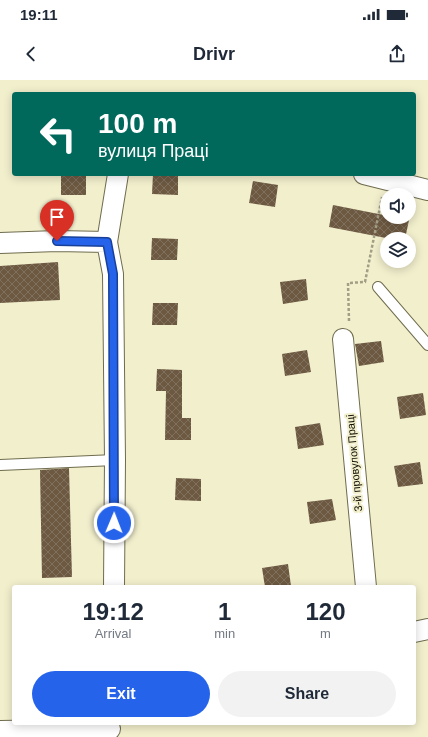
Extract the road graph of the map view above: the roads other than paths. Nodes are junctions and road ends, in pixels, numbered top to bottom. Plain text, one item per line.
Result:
1 (118, 176) edge
2 (371, 176) edge
3 (428, 190) edge
4 (107, 242) junction
5 (0, 243) edge
6 (378, 287) dead end
7 (343, 339) road end
8 (428, 345) edge
9 (115, 460) junction
10 (0, 465) edge
11 (114, 585) edge
12 (366, 585) edge
13 (428, 629) edge
14 (416, 632) edge
15 (110, 730) edge
16 (0, 731) edge

1 - 4 street
2 - 3 street
4 - 5 street
4 - 9 street
6 - 8 lane
7 - 12 street, 3-й провулок Праці
9 - 10 lane
9 - 11 street
13 - 14 street
15 - 16 street

